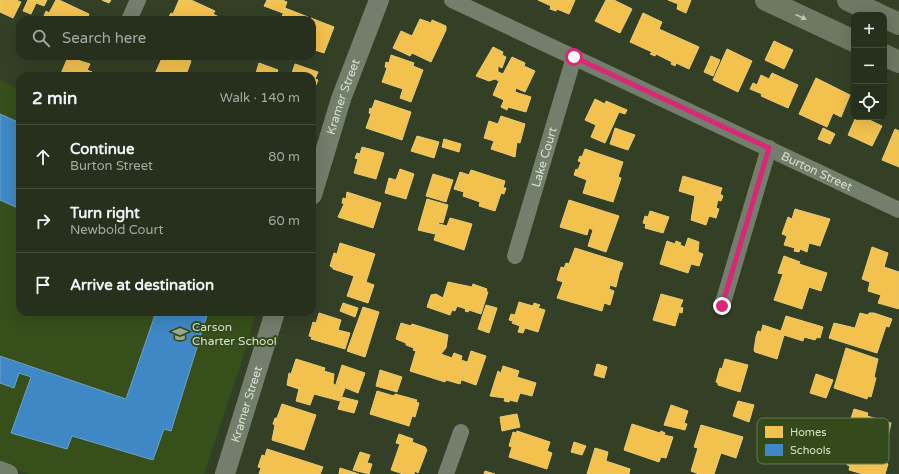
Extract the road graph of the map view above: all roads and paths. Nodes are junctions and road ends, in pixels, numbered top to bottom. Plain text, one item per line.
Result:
1 (138, 0) edge
2 (378, 0) edge
3 (452, 0) edge
4 (766, 0) edge
5 (848, 0) edge
6 (874, 12) edge
7 (131, 16) edge
8 (887, 18) edge
9 (899, 24) edge
10 (851, 40) edge
11 (574, 57) junction
12 (887, 57) edge
13 (899, 62) edge
14 (769, 148) junction
15 (316, 182) edge
16 (899, 210) edge
17 (515, 256) dead end
18 (722, 306) dead end
19 (274, 316) edge
20 (461, 432) dead end
21 (0, 471) edge
22 (8, 474) edge
23 (224, 474) edge
24 (446, 474) edge

1 - 7 street
2 - 15 street, Kramer Street
3 - 11 street, Burton Street
4 -> 10 main road
5 - 6 main road
8 - 9 main road
11 - 14 street, Burton Street
11 - 17 street, Lake Court
12 - 13 main road
14 - 16 street, Burton Street
14 - 18 street
19 - 23 street, Kramer Street
20 - 24 street
21 - 22 street

